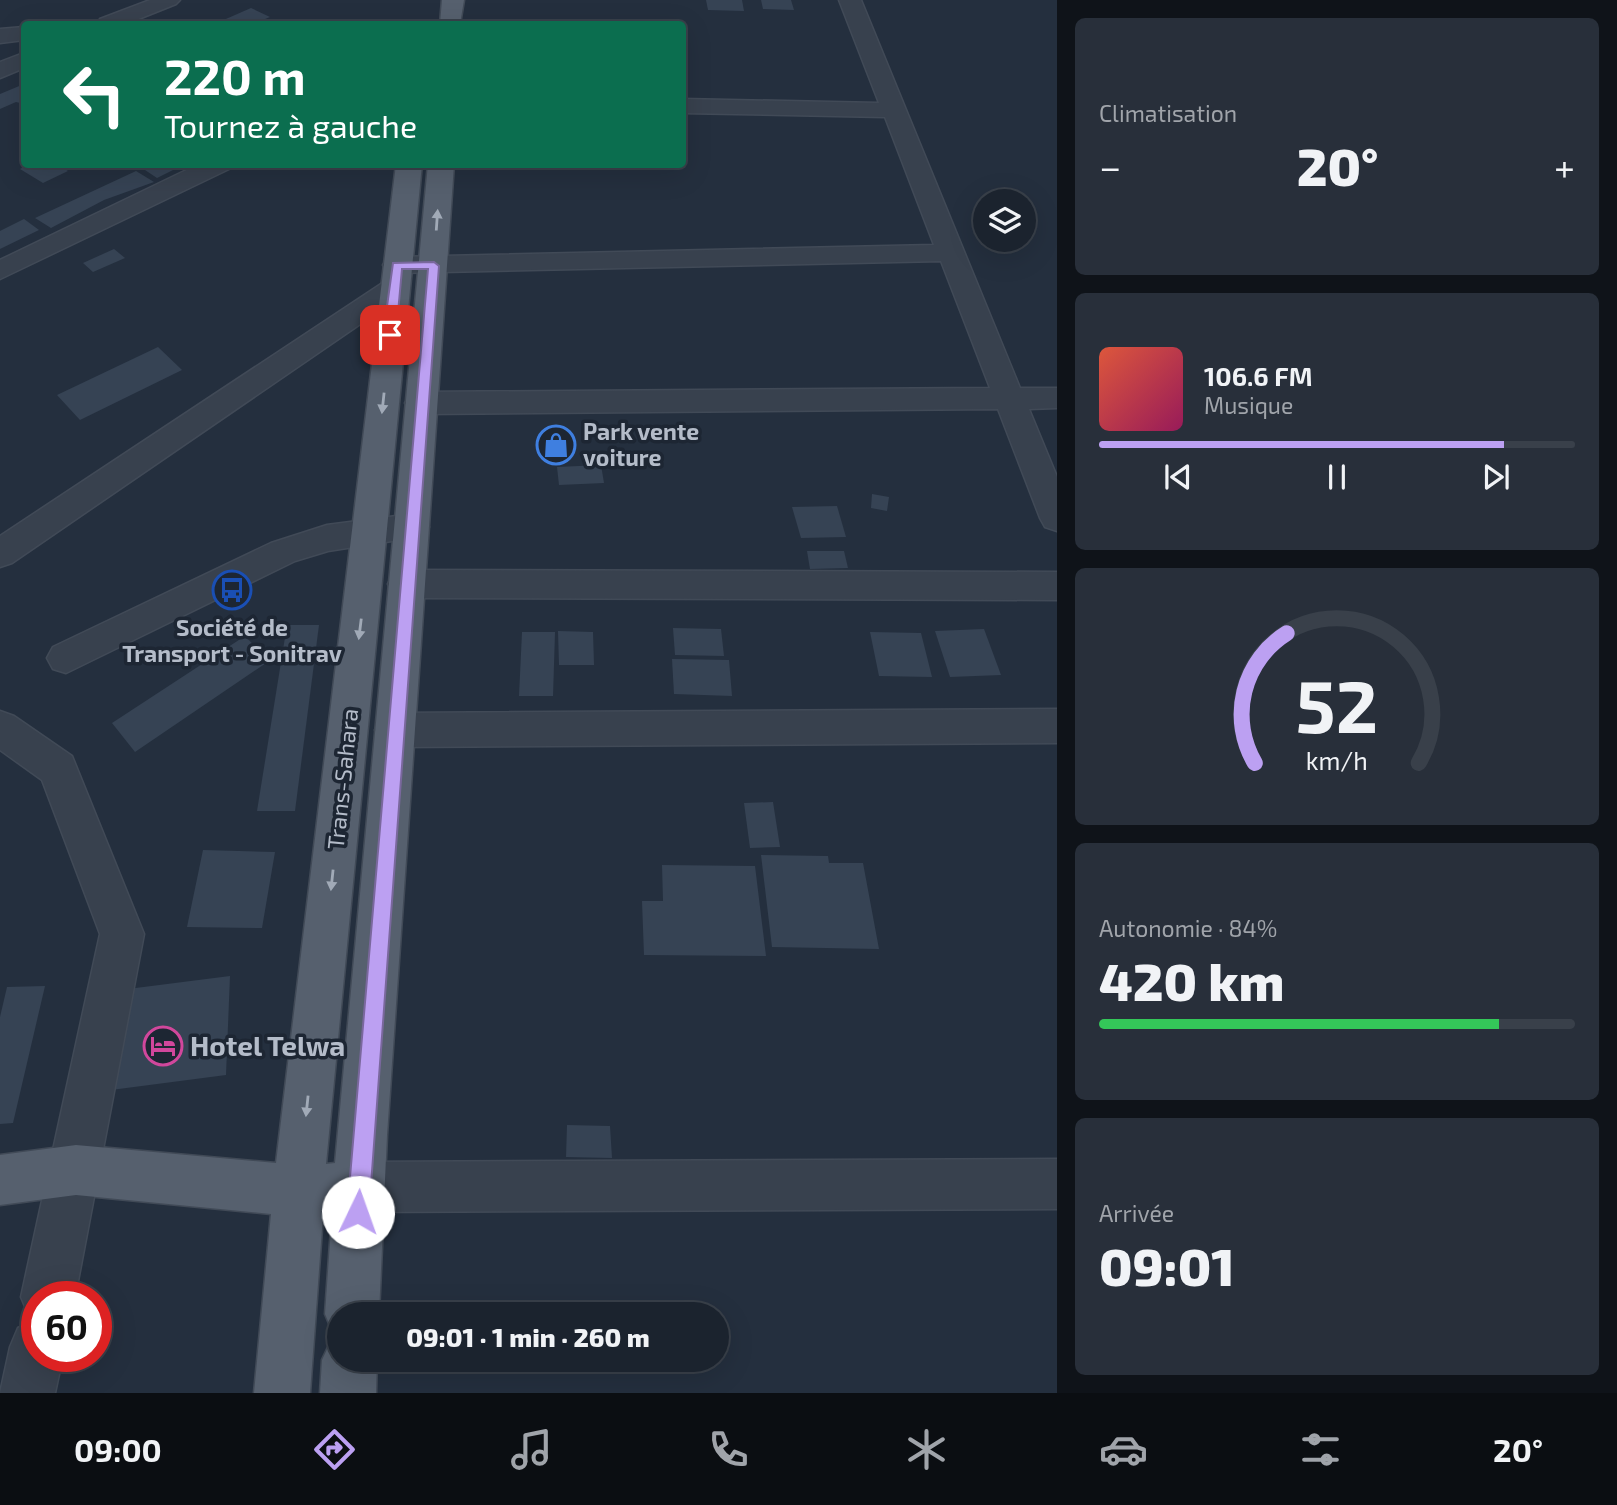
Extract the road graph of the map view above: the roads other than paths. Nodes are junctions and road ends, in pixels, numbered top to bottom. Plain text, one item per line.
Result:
1 (169, 0) edge
2 (453, 0) edge
3 (850, 0) edge
4 (116, 21) edge
5 (450, 21) edge
6 (21, 34) edge
7 (0, 36) edge
8 (21, 61) edge
9 (0, 71) edge
10 (686, 106) edge
11 (894, 110) junction
12 (212, 168) edge
13 (409, 168) edge
14 (440, 168) edge
15 (952, 253) junction
16 (0, 271) edge
17 (408, 273) junction
18 (1009, 398) junction
19 (1057, 398) edge
20 (421, 403) junction
21 (1057, 518) edge
22 (412, 527) junction
23 (370, 530) junction
24 (0, 554) edge
25 (407, 584) junction
26 (1057, 586) edge
27 (66, 658) dead end
28 (1057, 726) edge
29 (0, 727) edge
30 (395, 730) junction
31 (76, 1170) junction
32 (0, 1180) edge
33 (1057, 1184) edge
34 (359, 1187) junction
35 (299, 1192) junction
36 (52, 1281) edge
37 (353, 1302) edge
38 (32, 1372) edge
39 (349, 1372) edge
40 (27, 1393) edge
41 (282, 1393) edge
42 (348, 1393) edge

1 - 4 street
2 - 5 main road
3 - 11 street
6 - 7 street
8 - 9 street
10 - 11 street
11 - 15 street
12 - 16 street
13 - 17 main road, Trans-Sahara
17 -> 14 main road, Trans-Sahara
15 - 17 street
15 - 18 street
17 - 20 main road, Trans-Sahara
17 -> 23 main road, Trans-Sahara
17 - 24 street
18 - 19 street
18 - 20 street
18 - 21 street
20 - 22 main road, Trans-Sahara
22 - 23 street
22 - 25 main road, Trans-Sahara
23 - 27 street
23 -> 35 main road, Trans-Sahara
25 - 26 street
25 - 30 main road, Trans-Sahara
28 - 30 street
29 - 31 street
30 - 34 main road, Trans-Sahara
31 - 32 main road
31 - 35 main road
31 - 36 street
33 - 34 street
34 - 35 main road
34 - 37 main road, Trans-Sahara
35 - 41 main road, Trans-Sahara
38 - 40 street
39 - 42 main road

